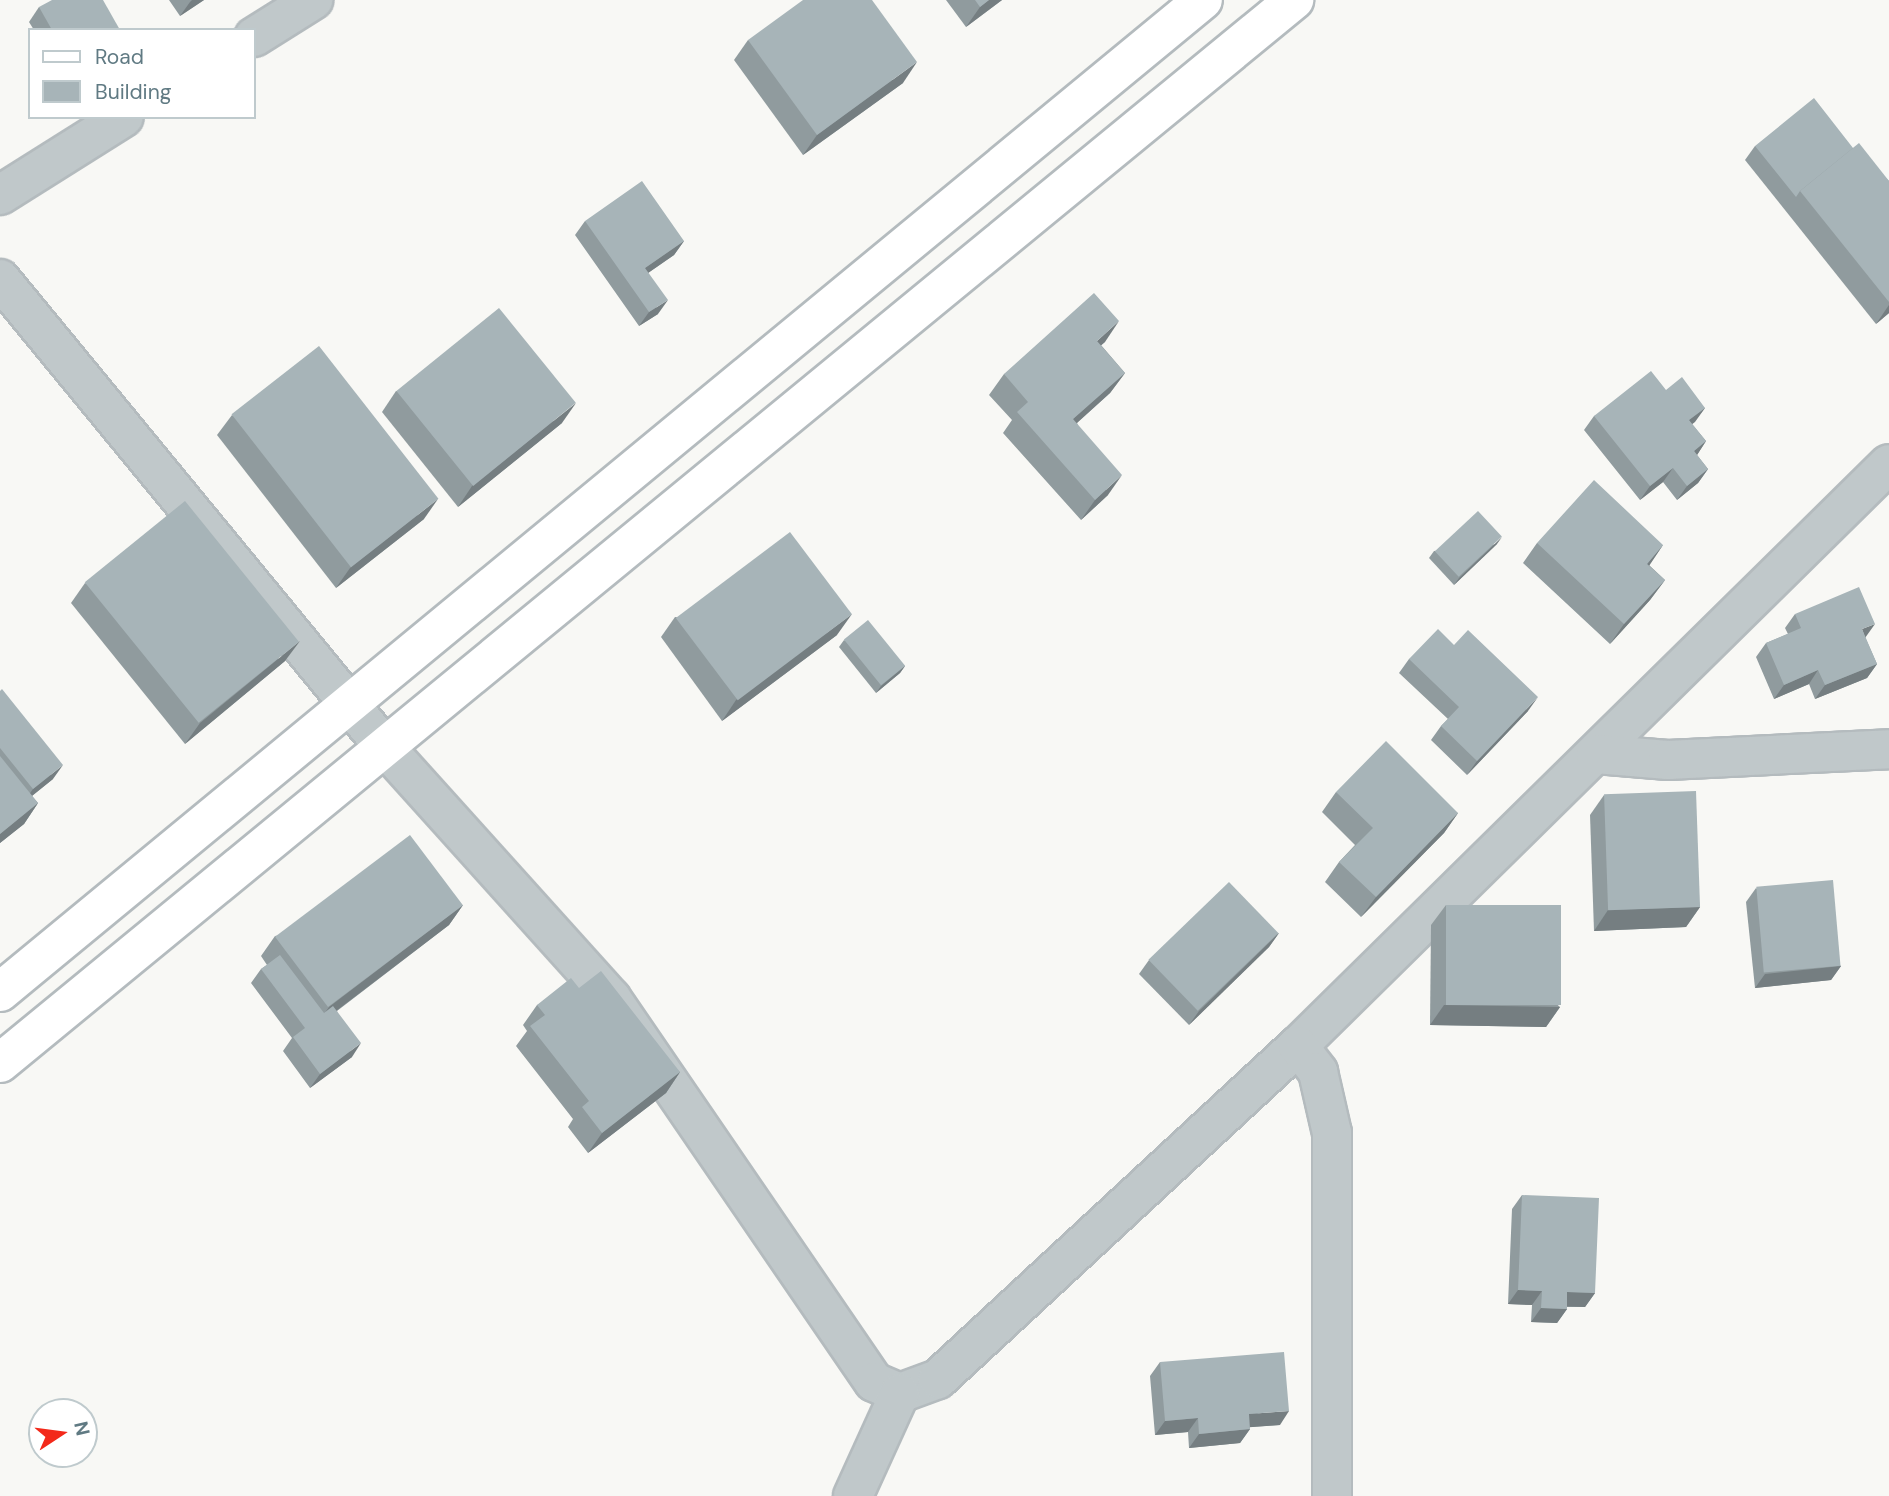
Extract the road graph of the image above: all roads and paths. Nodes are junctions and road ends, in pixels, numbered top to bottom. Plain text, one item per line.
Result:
1 (313, 0) edge
2 (1205, 0) edge
3 (1294, 0) edge
4 (256, 36) edge
5 (1243, 42) junction
6 (121, 119) edge
7 (0, 195) edge
8 (0, 279) edge
9 (1889, 464) edge
10 (351, 699) junction
11 (383, 745) junction
12 (1889, 749) edge
13 (1596, 754) junction
14 (0, 992) edge
15 (1297, 1046) junction
16 (0, 1063) edge
17 (900, 1393) junction
18 (853, 1496) edge
19 (1332, 1496) edge

1 - 4 street
2 - 5 main road
2 - 10 main road
3 - 5 main road
5 - 11 main road
6 - 7 street
8 - 10 street
9 - 13 street
10 - 11 street
10 - 14 main road
11 - 16 main road
11 - 17 street
12 - 13 street
13 - 15 street
15 - 17 street
15 - 19 street
17 - 18 street

